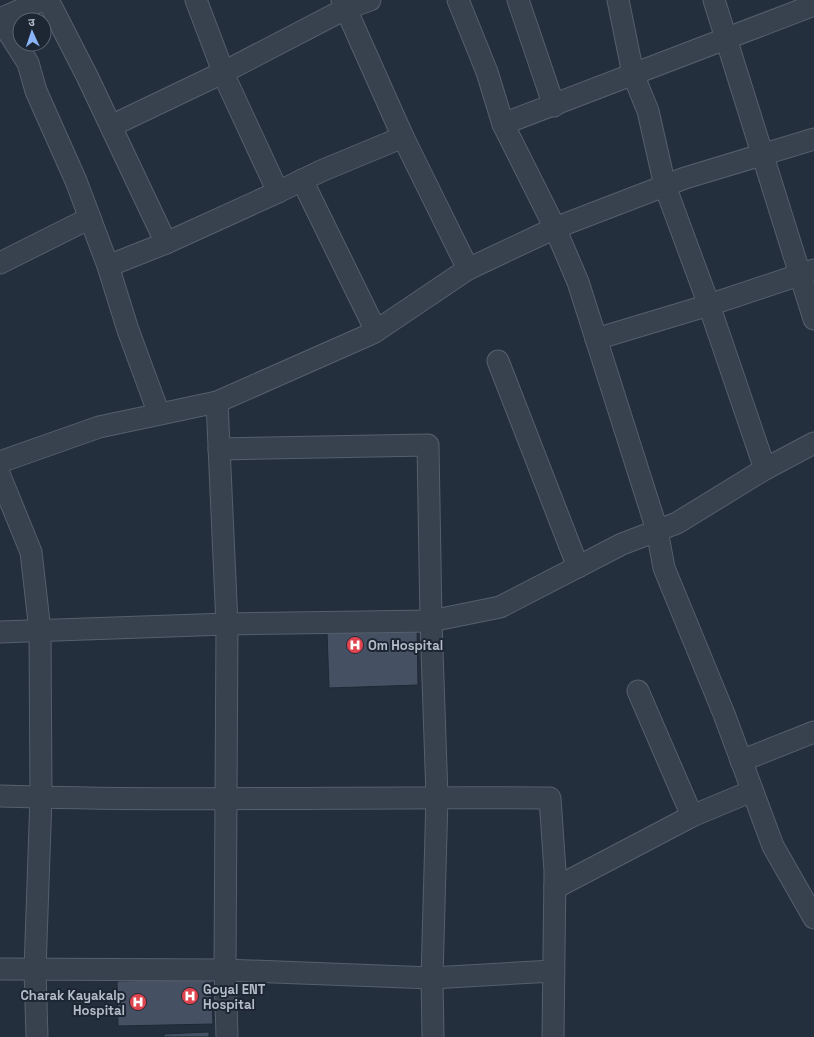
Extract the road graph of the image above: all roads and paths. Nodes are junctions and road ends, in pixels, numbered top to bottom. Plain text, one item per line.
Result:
1 (43, 0) edge
2 (48, 0) edge
3 (196, 0) edge
4 (370, 0) edge
5 (458, 0) edge
6 (518, 0) edge
7 (618, 0) edge
8 (714, 0) edge
9 (343, 4) edge
10 (813, 5) edge
11 (726, 39) junction
12 (224, 72) junction
13 (633, 74) junction
14 (554, 106) junction
15 (503, 124) junction
16 (111, 126) junction
17 (403, 137) junction
18 (814, 140) edge
19 (762, 154) junction
20 (302, 180) junction
21 (665, 186) junction
22 (278, 192) junction
23 (90, 218) junction
24 (555, 228) junction
25 (166, 243) junction
26 (0, 263) edge
27 (108, 266) junction
28 (468, 268) junction
29 (806, 272) edge
30 (709, 306) junction
31 (814, 319) edge
32 (376, 331) junction
33 (596, 339) junction
34 (498, 362) dead end
35 (217, 402) junction
36 (159, 414) junction
37 (814, 443) edge
38 (219, 449) junction
39 (765, 469) junction
40 (0, 475) edge
41 (657, 530) junction
42 (578, 567) junction
43 (431, 621) junction
44 (228, 624) junction
45 (40, 631) junction
46 (0, 632) edge
47 (638, 691) dead end
48 (814, 732) edge
49 (741, 761) junction
50 (752, 791) junction
51 (0, 796) edge
52 (41, 797) junction
53 (437, 797) junction
54 (225, 800) junction
55 (692, 816) junction
56 (555, 888) junction
57 (814, 918) edge
58 (0, 969) edge
59 (35, 970) junction
60 (225, 970) junction
61 (553, 971) junction
62 (432, 978) junction
63 (37, 1037) edge
64 (227, 1037) edge
65 (433, 1037) edge
66 (553, 1037) edge

1 - 23 street
2 - 16 street
3 - 12 street
4 - 9 street
5 - 15 street
6 - 14 street
7 - 13 street
8 - 11 street
9 - 12 street
9 - 17 street
10 - 11 street
11 - 13 street
11 - 19 street
12 - 16 street
12 - 22 street
13 - 14 street
13 - 21 street
14 - 15 street
15 - 24 street
16 - 25 street
17 - 20 street
17 - 28 street
18 - 19 street
19 - 21 street
19 - 29 street
20 - 22 street
20 - 32 street
21 - 24 street
21 - 30 street
22 - 25 street
23 - 26 street
23 - 27 street
24 - 28 street
24 - 33 street
25 - 27 street
27 - 36 street
28 - 32 street
29 - 30 street
29 - 31 street
30 - 33 street
30 - 39 street
32 - 35 street
33 - 41 street
34 - 42 street
35 - 36 street
35 - 38 street
36 - 40 street
37 - 39 street
38 - 43 street
38 - 44 street
39 - 41 street
40 - 45 street
41 - 42 street
41 - 49 street
42 - 43 street
43 - 44 street
43 - 53 street
44 - 45 street
44 - 54 street
45 - 46 street
45 - 52 street
47 - 55 street
48 - 49 street
49 - 50 street
50 - 55 street
50 - 57 street
51 - 52 street
52 - 54 street
52 - 59 street
53 - 54 street
53 - 56 street
53 - 62 street
54 - 60 street
55 - 56 street
56 - 61 street
58 - 59 street
59 - 60 street
59 - 63 street
60 - 62 street
60 - 64 street
61 - 62 street
61 - 66 street
62 - 65 street

